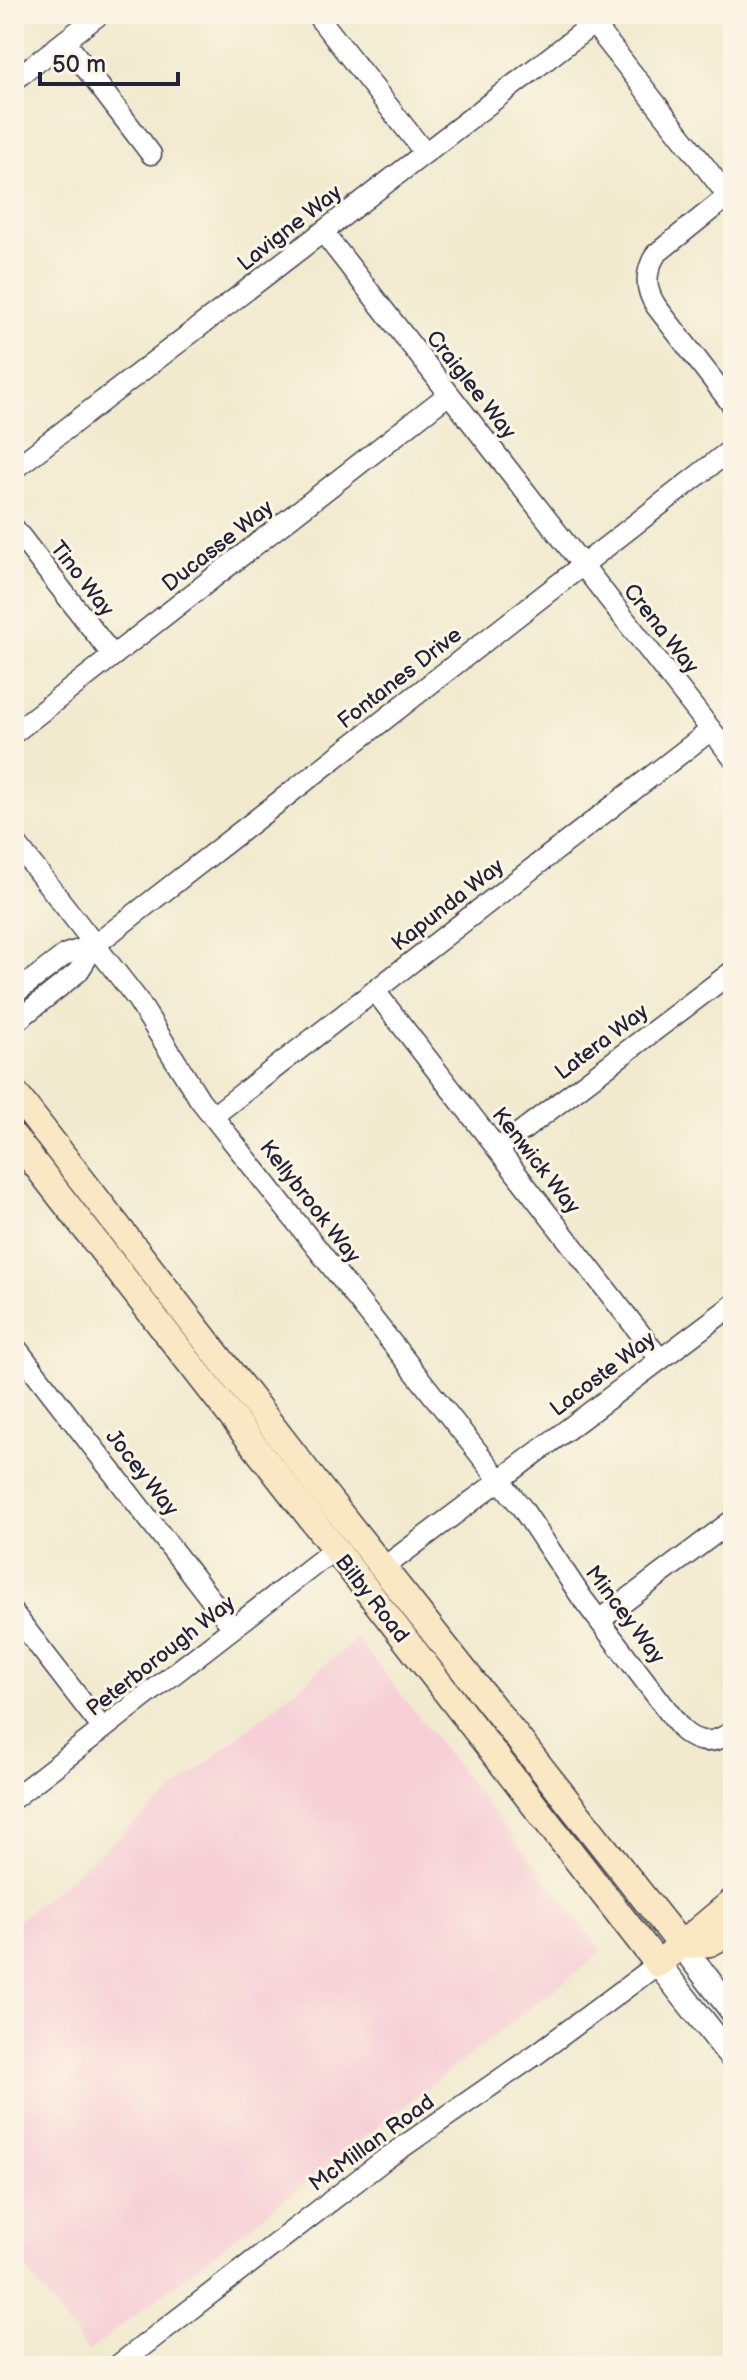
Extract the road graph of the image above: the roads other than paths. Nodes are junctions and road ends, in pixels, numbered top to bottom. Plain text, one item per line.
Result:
1 (100, 14) edge
2 (316, 14) edge
3 (595, 17) edge
4 (65, 41) junction
5 (14, 80) edge
6 (425, 153) junction
7 (151, 154) dead end
8 (730, 194) edge
9 (323, 232) junction
10 (449, 394) junction
11 (733, 406) edge
12 (733, 448) edge
13 (14, 469) edge
14 (14, 528) edge
15 (583, 565) junction
16 (113, 656) junction
17 (711, 730) junction
18 (14, 733) edge
19 (733, 758) edge
20 (14, 841) edge
21 (95, 945) junction
22 (733, 971) edge
23 (375, 991) junction
24 (14, 994) edge
25 (14, 1023) edge
26 (14, 1092) edge
27 (213, 1116) junction
28 (14, 1137) edge
29 (498, 1149) junction
30 (733, 1305) edge
31 (14, 1345) edge
32 (660, 1359) junction
33 (500, 1480) junction
34 (733, 1520) edge
35 (335, 1549) junction
36 (383, 1568) junction
37 (14, 1614) edge
38 (600, 1620) junction
39 (233, 1628) junction
40 (103, 1729) junction
41 (733, 1731) edge
42 (14, 1798) edge
43 (733, 1901) edge
44 (733, 1931) edge
45 (682, 1946) junction
46 (658, 1964) junction
47 (733, 2012) edge
48 (733, 2059) edge
49 (117, 2366) edge

1 - 4 street
2 - 6 street
3 - 6 street, Lavigne Way
3 - 8 street
4 - 5 street
4 - 7 street
6 - 9 street, Lavigne Way
8 - 11 street
9 - 10 street, Craiglee Way
9 - 13 street, Lavigne Way
10 - 15 street, Craiglee Way
10 - 16 street, Ducasse Way
12 - 15 street, Fontanes Drive
14 - 16 street, Tino Way
15 - 17 street, Crena Way
15 - 21 street, Fontanes Drive
16 - 18 street, Ducasse Way
17 - 19 street, Crena Way
17 - 23 street, Kapunda Way
20 - 21 street
21 - 24 street, Fontanes Drive
21 - 25 street, Fontanes Drive
21 - 27 street, Kellybrook Way
22 - 29 street, Latera Way
23 - 27 street, Kapunda Way
23 - 29 street, Kenwick Way
26 - 36 main road, Bilby Road
27 - 33 street, Kellybrook Way
28 - 35 main road, Bilby Road
29 - 32 street, Kenwick Way
30 - 32 street, Lacoste Way
31 - 39 street, Jocey Way
32 - 33 street, Lacoste Way
33 - 36 street, Lacoste Way
33 - 38 street, Mincey Way
34 - 38 street
35 - 39 street, Peterborough Way
35 - 46 main road, Bilby Road
36 - 45 main road, Bilby Road
37 - 40 street
38 - 41 street, Mincey Way
39 - 40 street, Peterborough Way
40 - 42 street, Peterborough Way
43 - 45 main road
44 - 45 main road
45 - 46 main road
45 - 47 street, Bilby Road
46 - 48 street, Bilby Road
46 - 49 street, McMillan Road

